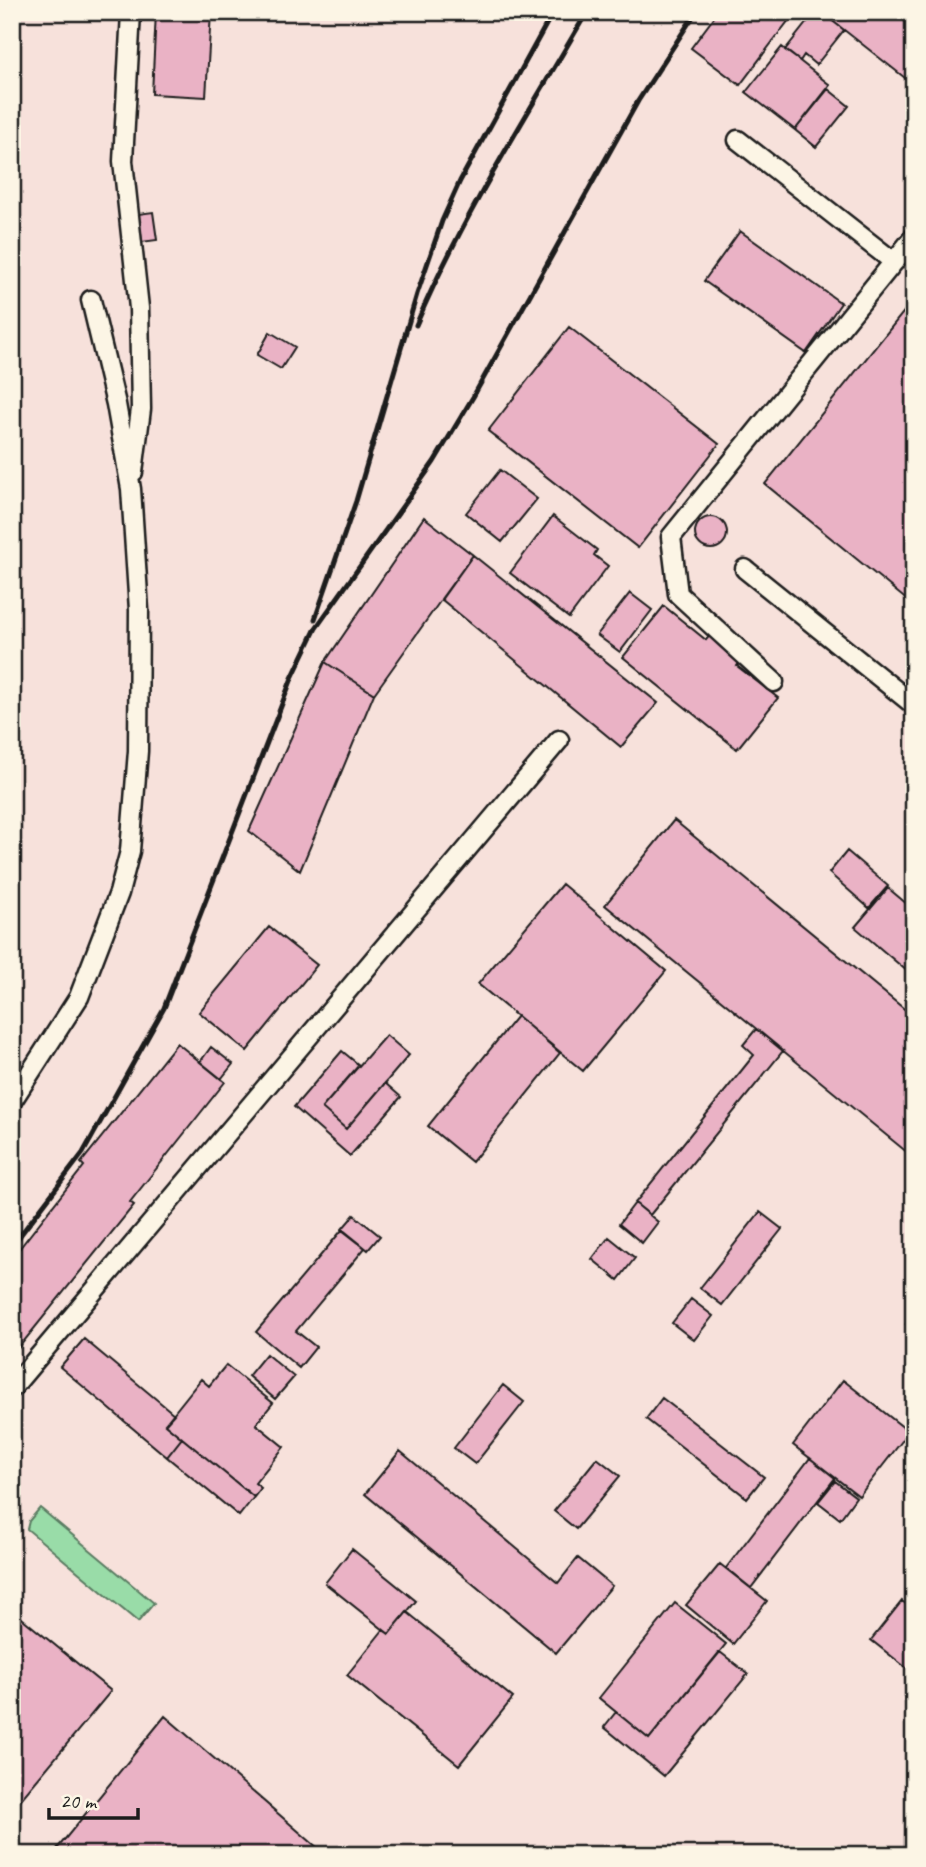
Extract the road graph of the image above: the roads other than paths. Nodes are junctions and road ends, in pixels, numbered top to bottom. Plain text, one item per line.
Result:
1 (131, 12) edge
2 (737, 139) dead end
3 (914, 237) edge
4 (894, 262) junction
5 (91, 300) dead end
6 (131, 489) junction
7 (745, 569) dead end
8 (774, 682) dead end
9 (914, 705) edge
10 (559, 740) dead end
11 (12, 1101) edge
12 (12, 1388) edge

1 - 6 lane
2 - 4 lane
3 - 4 lane
4 - 8 lane
5 - 6 lane
6 - 11 lane
7 - 9 lane
10 - 12 lane

